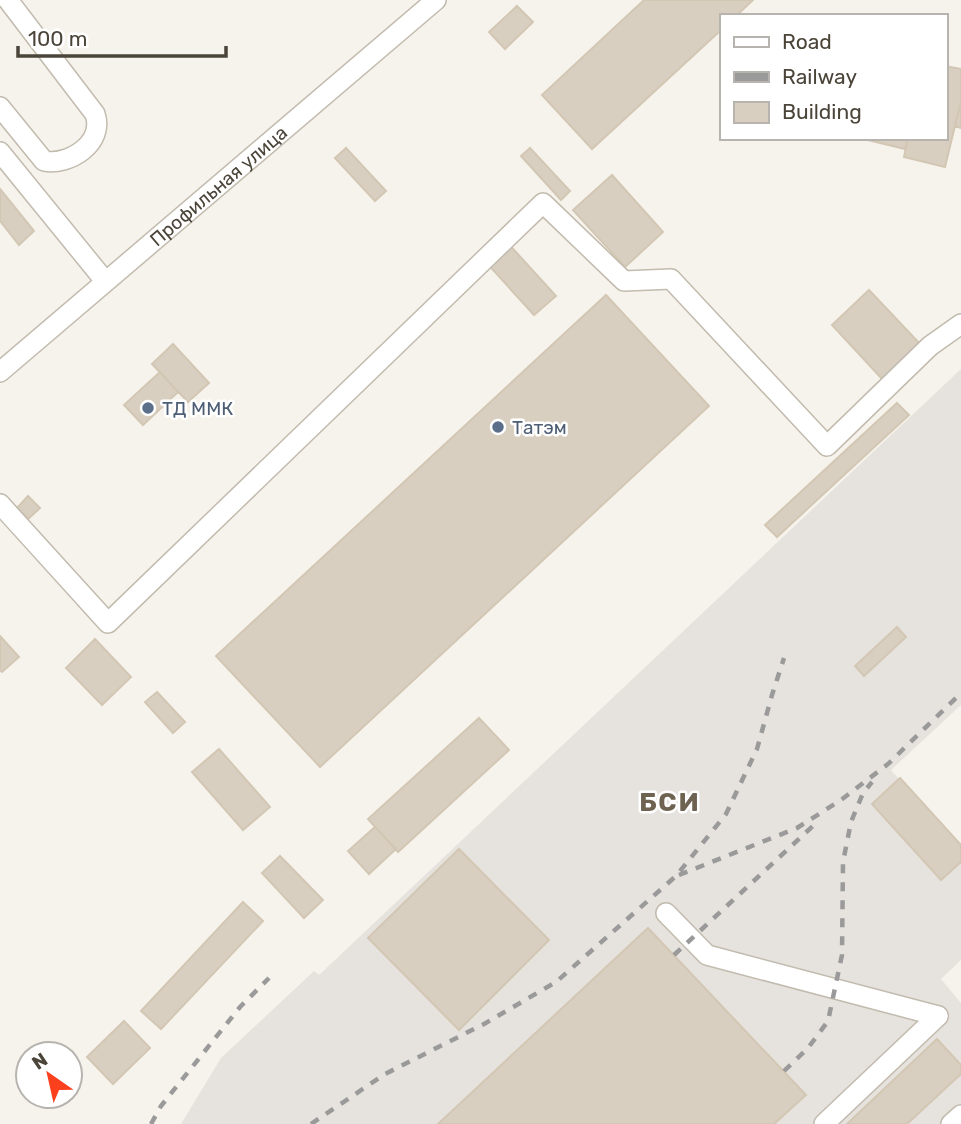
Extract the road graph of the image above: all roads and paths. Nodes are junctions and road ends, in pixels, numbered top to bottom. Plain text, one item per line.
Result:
1 (8, 0) edge
2 (436, 0) edge
3 (0, 107) edge
4 (0, 152) edge
5 (105, 281) junction
6 (961, 324) edge
7 (0, 372) edge
8 (0, 504) edge
9 (666, 913) dead end
10 (961, 1115) edge
11 (824, 1124) edge
12 (951, 1124) edge

1 - 3 street
2 - 5 street, Профильная улица
4 - 5 street
5 - 7 street, Профильная улица
6 - 8 street
9 - 11 street
10 - 12 street

